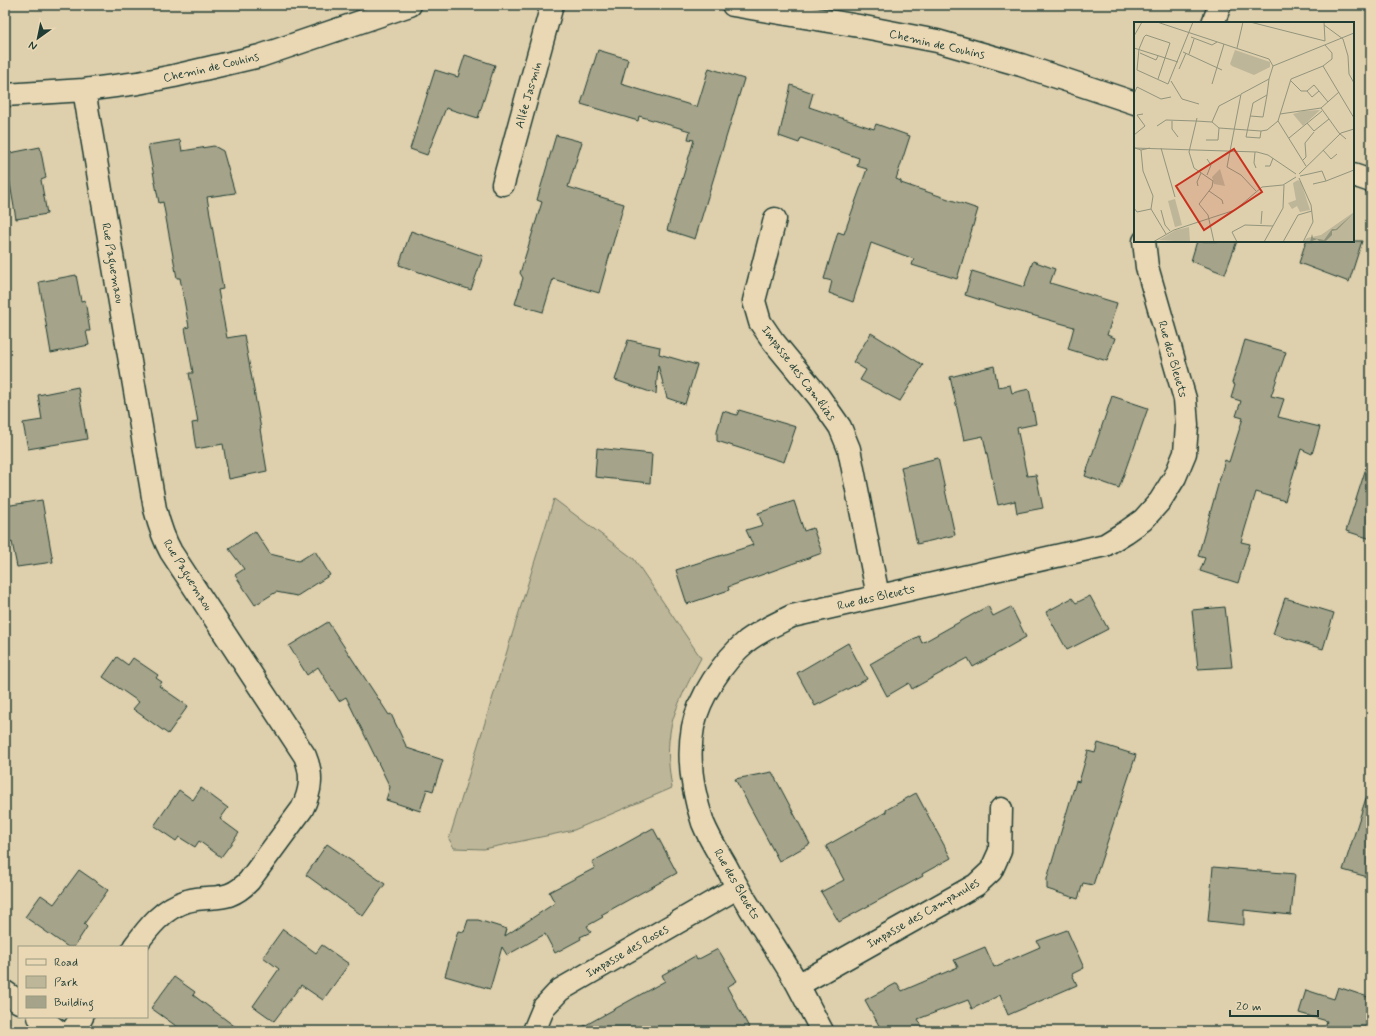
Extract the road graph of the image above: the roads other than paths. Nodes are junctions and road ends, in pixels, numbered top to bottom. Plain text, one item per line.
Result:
1 (410, 5) edge
2 (552, 5) edge
3 (733, 5) edge
4 (1220, 5) edge
5 (1213, 22) edge
6 (84, 90) junction
7 (5, 95) edge
8 (1134, 103) edge
9 (1354, 175) edge
10 (1371, 181) edge
11 (503, 184) dead end
12 (775, 219) dead end
13 (1144, 242) edge
14 (878, 596) junction
15 (1001, 809) dead end
16 (737, 888) junction
17 (135, 946) edge
18 (798, 985) junction
19 (5, 992) edge
20 (18, 1001) edge
21 (40, 1018) edge
22 (81, 1018) edge
23 (58, 1031) edge
24 (72, 1031) edge
25 (534, 1031) edge
26 (822, 1031) edge

1 - 6 street, Chemin de Couhins
2 - 11 street, Allée Jasmin
3 - 8 street, Chemin de Couhins
4 - 5 street
6 - 7 street, Chemin de Couhins
6 - 17 street, Rue Paguemaou
9 - 10 street
12 - 14 street, Impasse des Camélias
13 - 14 street, Rue des Bleuets
14 - 16 street, Rue des Bleuets
15 - 18 street, Impasse des Campanules
16 - 18 street, Rue des Bleuets
16 - 25 street, Impasse des Roses
18 - 26 street, Rue des Bleuets
19 - 20 street
21 - 23 street
22 - 24 street

